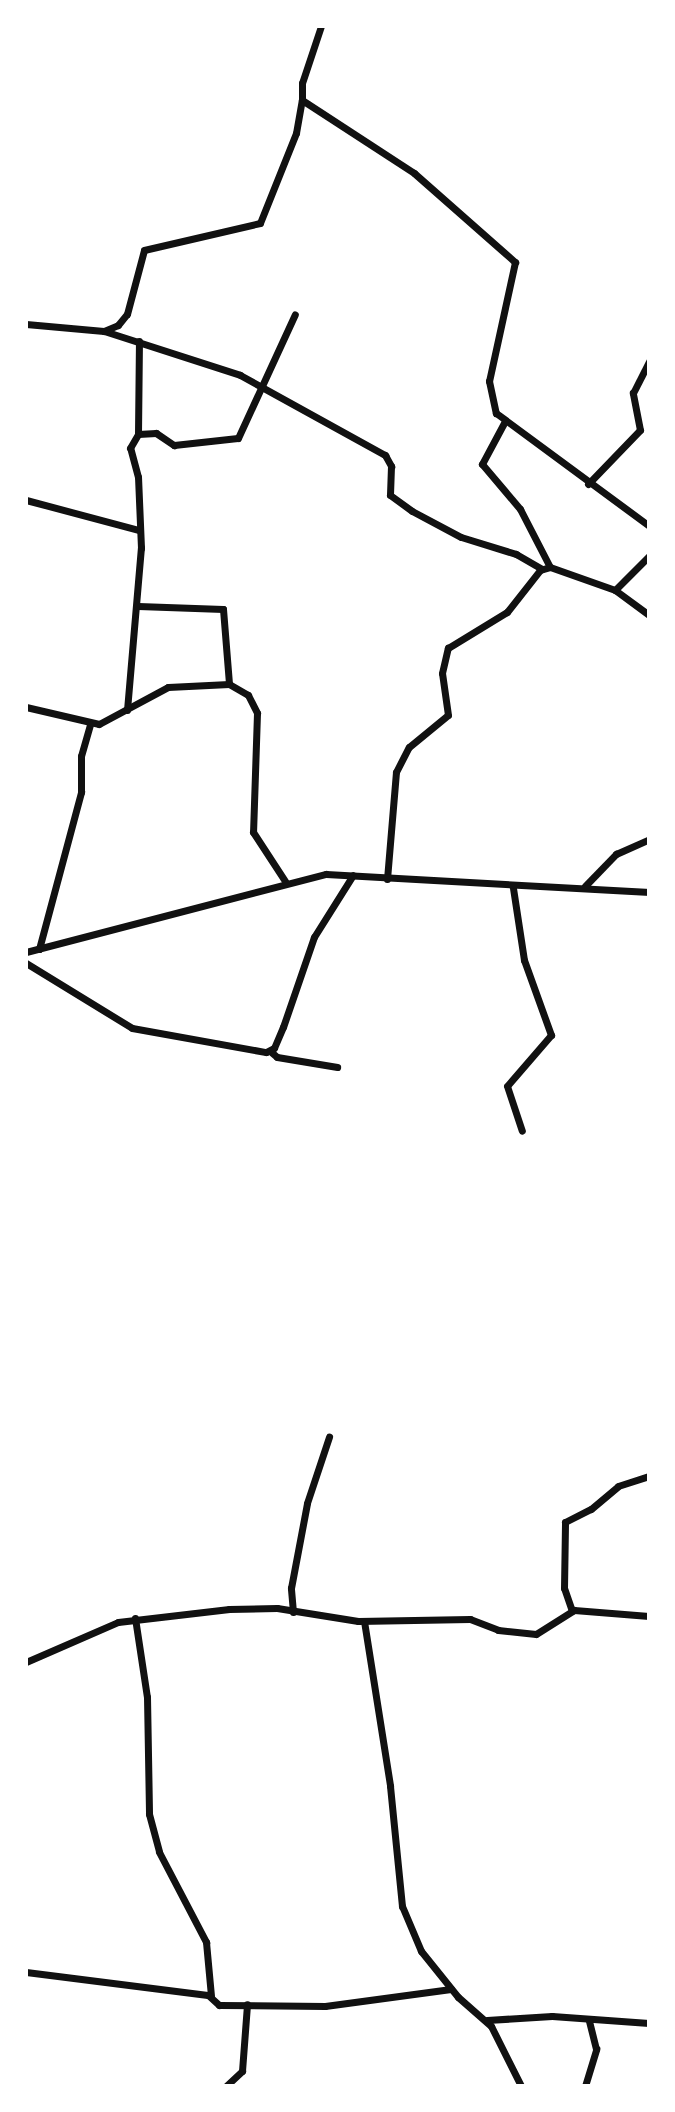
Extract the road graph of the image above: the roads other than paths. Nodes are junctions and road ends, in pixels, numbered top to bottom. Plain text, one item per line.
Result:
1 (321, 26) edge
2 (302, 100) junction
3 (295, 314) dead end
4 (26, 324) edge
5 (104, 331) junction
6 (139, 341) junction
7 (649, 361) edge
8 (259, 385) junction
9 (505, 421) junction
10 (138, 434) junction
11 (588, 484) junction
12 (26, 500) edge
13 (649, 526) edge
14 (139, 530) junction
15 (649, 556) edge
16 (546, 568) junction
17 (615, 590) junction
18 (138, 606) junction
19 (649, 615) edge
20 (229, 684) junction
21 (26, 707) edge
22 (127, 710) junction
23 (90, 724) junction
24 (649, 839) edge
25 (353, 875) junction
26 (387, 879) junction
27 (285, 881) junction
28 (585, 886) junction
29 (513, 888) junction
30 (649, 892) edge
31 (39, 949) junction
32 (26, 952) edge
33 (26, 963) edge
34 (270, 1051) junction
35 (337, 1067) dead end
36 (522, 1131) dead end
37 (329, 1437) dead end
38 (649, 1476) edge
39 (572, 1611) junction
40 (293, 1612) junction
41 (649, 1616) edge
42 (135, 1618) junction
43 (364, 1621) junction
44 (26, 1662) edge
45 (26, 1972) edge
46 (451, 1989) junction
47 (211, 1996) junction
48 (247, 2004) junction
49 (487, 2020) junction
50 (589, 2021) junction
51 (649, 2023) edge
52 (233, 2085) edge
53 (521, 2086) edge
54 (585, 2086) edge

1 - 2 street
2 - 5 street
2 - 9 street
3 - 8 street
4 - 5 street
5 - 6 street
6 - 8 street
6 - 10 street
7 - 11 street
8 - 10 street
8 - 16 street
9 - 11 street
9 - 16 street
10 - 14 street
11 - 13 street
12 - 14 street
14 - 18 street
15 - 17 street
16 - 17 street
16 - 26 street
17 - 19 street
18 - 20 street
18 - 22 street
20 - 22 street
20 - 27 street
21 - 23 street
22 - 23 street
23 - 31 street
24 - 28 street
25 - 26 street
25 - 27 street
25 - 34 street
26 - 29 street
27 - 31 street
28 - 29 street
28 - 30 street
29 - 36 street
31 - 32 street
33 - 34 street
34 - 35 street
37 - 40 street
38 - 39 street
39 - 41 street
39 - 43 street
40 - 42 street
40 - 43 street
42 - 44 street
42 - 47 street
43 - 46 street
45 - 47 street
46 - 48 street
46 - 49 street
47 - 48 street
48 - 52 street
49 - 50 street
49 - 53 street
50 - 51 street
50 - 54 street

